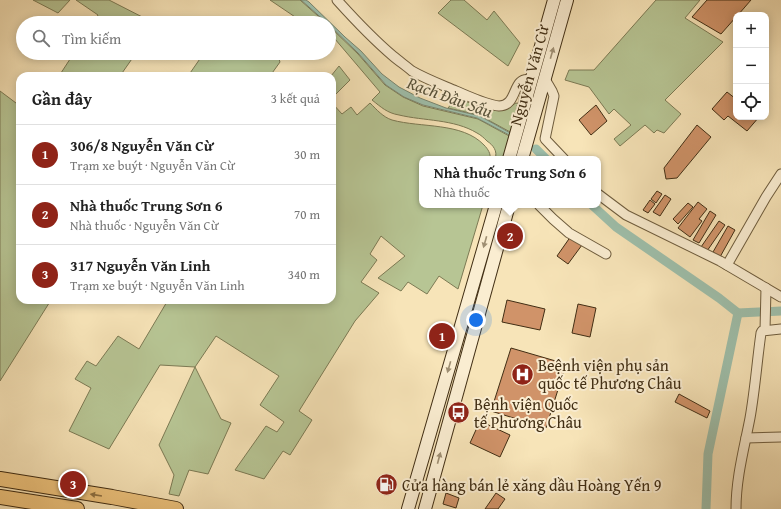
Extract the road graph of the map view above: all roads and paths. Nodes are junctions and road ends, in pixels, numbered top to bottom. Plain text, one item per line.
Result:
1 (337, 0) edge
2 (554, 0) edge
3 (567, 0) edge
4 (545, 79) junction
5 (531, 80) junction
6 (512, 99) junction
7 (524, 106) junction
8 (510, 156) edge
9 (523, 156) edge
10 (561, 156) edge
11 (781, 174) edge
12 (601, 196) edge
13 (506, 208) edge
14 (506, 208) edge
15 (542, 208) edge
16 (606, 254) dead end
17 (728, 265) junction
18 (476, 275) junction
19 (489, 278) junction
20 (766, 288) junction
21 (781, 297) edge
22 (765, 328) junction
23 (781, 329) edge
24 (781, 437) edge
25 (746, 438) junction
26 (0, 479) edge
27 (0, 497) edge
28 (77, 509) edge
29 (176, 509) edge
30 (408, 509) edge
31 (425, 509) edge
32 (736, 509) edge

1 - 6 street
2 - 5 main road, Nguyễn Văn Cừ
4 -> 3 main road, Nguyễn Văn Cừ
4 - 9 main road, Nguyễn Văn Cừ
4 - 10 street
5 - 6 street
5 - 7 main road, Nguyễn Văn Cừ
6 - 7 street
7 - 8 main road, Nguyễn Văn Cừ
11 - 17 street
12 - 17 street
13 -> 18 main road
14 - 19 main road
15 - 16 street
17 - 20 street
18 - 19 main road
18 -> 30 main road
31 -> 19 main road
20 - 21 street
20 - 22 street
22 - 23 street
22 - 25 street
24 - 25 street
25 - 32 street
29 -> 26 highway
27 - 28 highway

